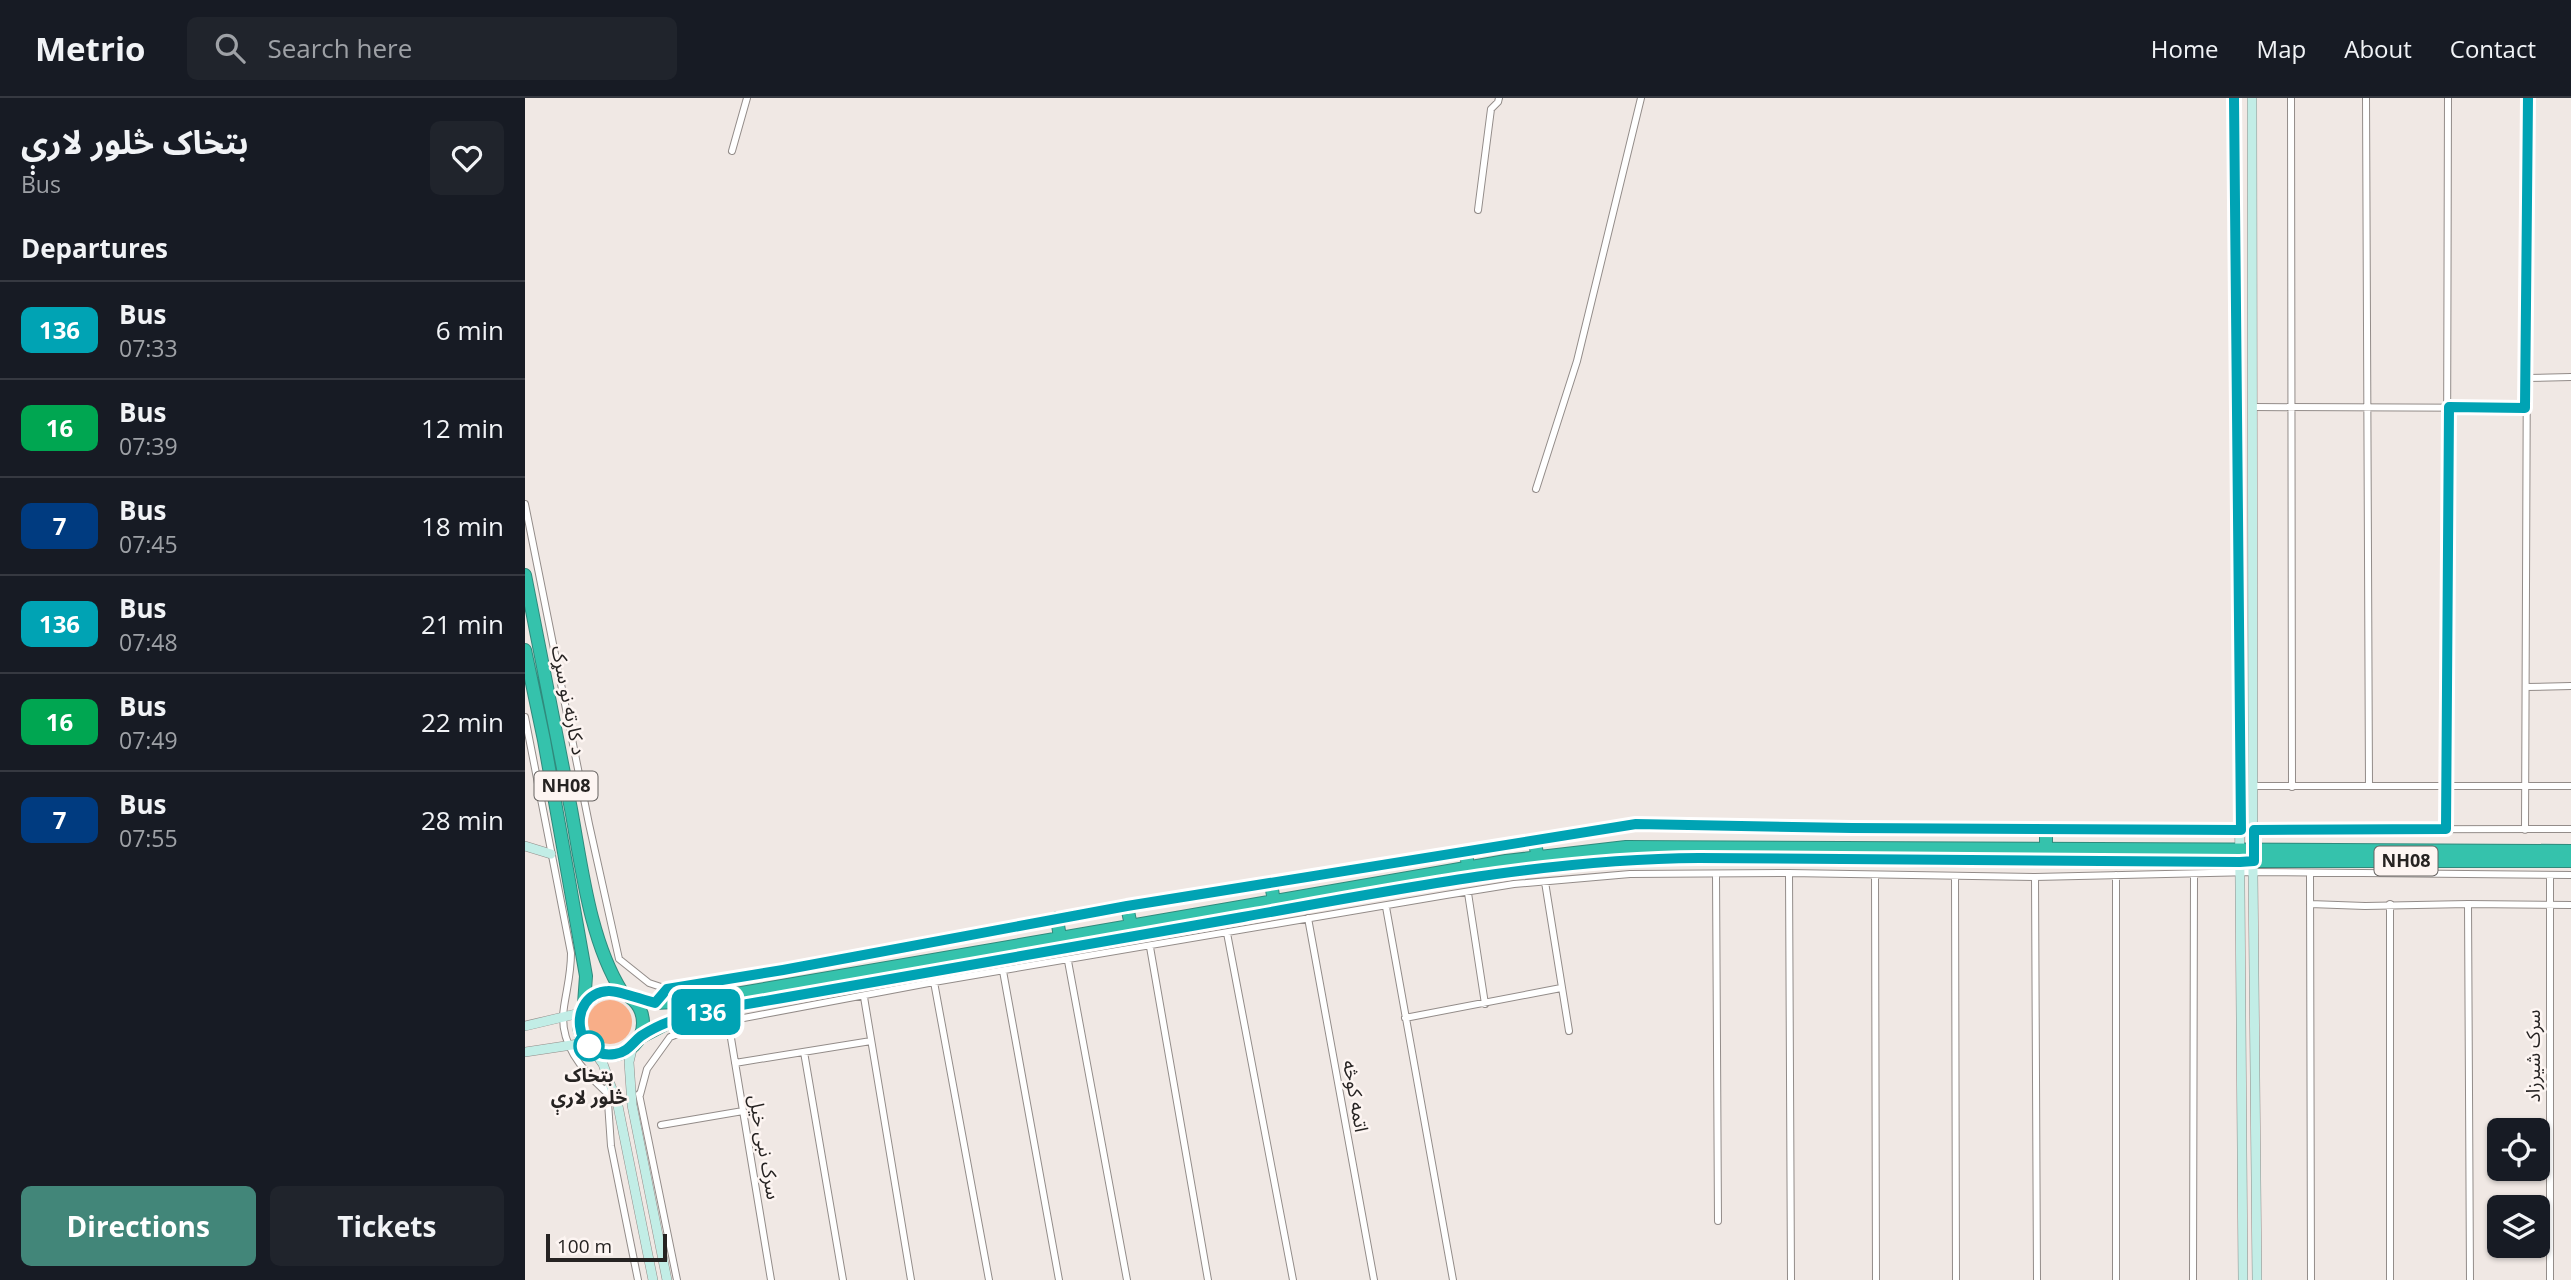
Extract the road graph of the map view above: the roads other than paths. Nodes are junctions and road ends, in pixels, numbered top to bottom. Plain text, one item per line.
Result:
1 (747, 98) edge
2 (1499, 98) edge
3 (1641, 98) edge
4 (2234, 98) edge
5 (2252, 98) edge
6 (2291, 98) edge
7 (2366, 98) edge
8 (2448, 98) edge
9 (2528, 98) edge
10 (732, 151) dead end
11 (1478, 210) dead end
12 (2571, 377) edge
13 (2525, 378) junction
14 (2253, 407) junction
15 (2292, 407) junction
16 (2367, 407) junction
17 (2449, 407) junction
18 (2525, 408) junction
19 (1536, 489) dead end
20 (525, 504) edge
21 (525, 575) edge
22 (525, 650) edge
23 (2571, 686) edge
24 (2526, 687) junction
25 (525, 717) edge
26 (2526, 785) junction
27 (2254, 786) junction
28 (2369, 786) junction
29 (2447, 786) junction
30 (2571, 786) edge
31 (2292, 787) junction
32 (2446, 829) junction
33 (2046, 830) junction
34 (2241, 830) junction
35 (2254, 830) junction
36 (2525, 830) junction
37 (2571, 830) edge
38 (1534, 840) junction
39 (525, 846) edge
40 (2046, 850) junction
41 (1466, 851) junction
42 (2571, 851) edge
43 (551, 854) junction
44 (1538, 857) junction
45 (2247, 861) junction
46 (2571, 861) edge
47 (1468, 868) junction
48 (1789, 873) junction
49 (1716, 874) junction
50 (2193, 874) junction
51 (2310, 874) junction
52 (1875, 875) junction
53 (2116, 875) junction
54 (2550, 875) junction
55 (2571, 875) edge
56 (1955, 876) junction
57 (2035, 877) junction
58 (1545, 882) junction
59 (1271, 883) junction
60 (1468, 893) junction
61 (1275, 902) junction
62 (2310, 904) junction
63 (2390, 904) junction
64 (2468, 904) junction
65 (2571, 905) edge
66 (1127, 906) junction
67 (2550, 906) junction
68 (1386, 907) junction
69 (1057, 918) junction
70 (1308, 918) junction
71 (1131, 926) junction
72 (1227, 933) junction
73 (1060, 938) junction
74 (575, 945) junction
75 (1150, 947) junction
76 (601, 949) junction
77 (619, 959) junction
78 (1068, 961) junction
79 (1003, 971) junction
80 (935, 982) junction
81 (1561, 988) junction
82 (667, 989) junction
83 (626, 995) junction
84 (864, 997) junction
85 (655, 1003) junction
86 (1485, 1003) junction
87 (582, 1008) junction
88 (679, 1017) junction
89 (1405, 1018) junction
90 (563, 1019) junction
91 (728, 1020) junction
92 (525, 1026) edge
93 (1569, 1031) dead end
94 (670, 1037) junction
95 (871, 1041) junction
96 (636, 1042) junction
97 (567, 1044) junction
98 (589, 1046) junction
99 (525, 1052) edge
100 (804, 1052) junction
101 (735, 1063) junction
102 (610, 1080) junction
103 (630, 1083) junction
104 (606, 1092) junction
105 (640, 1095) junction
106 (743, 1111) junction
107 (661, 1125) dead end
108 (1718, 1221) dead end
109 (638, 1280) edge
110 (653, 1280) edge
111 (667, 1280) edge
112 (677, 1280) edge
113 (771, 1280) edge
114 (843, 1280) edge
115 (912, 1280) edge
116 (989, 1280) edge
117 (1059, 1280) edge
118 (1127, 1280) edge
119 (1208, 1280) edge
120 (1293, 1280) edge
121 (1374, 1280) edge
122 (1453, 1280) edge
123 (1791, 1280) edge
124 (1876, 1280) edge
125 (1956, 1280) edge
126 (2037, 1280) edge
127 (2116, 1280) edge
128 (2193, 1280) edge
129 (2243, 1280) edge
130 (2257, 1280) edge
131 (2311, 1280) edge
132 (2390, 1280) edge
133 (2470, 1280) edge
134 (2550, 1280) edge

1 - 10 street
2 - 11 street
3 - 19 street
4 - 34 street
5 - 14 street
6 - 15 street
7 - 16 street
8 - 17 street
9 - 13 street
12 - 13 street
13 - 18 street
14 - 15 street
14 - 27 street
15 - 16 street
15 - 31 street
16 - 17 street
16 - 28 street
17 - 18 street
17 - 29 street
18 - 24 street
20 - 77 street
21 - 76 highway, د کارته نو سړک / NH08
22 - 74 highway, د کارته نو سړک / NH08
23 - 24 street
24 - 26 street
25 - 43 street
26 - 29 street
26 - 30 street
26 - 36 street
27 - 31 street
27 - 35 street
28 - 29 street
28 - 31 street
29 - 32 street
32 - 35 street
32 - 36 street
33 - 34 street
33 - 38 street
33 - 40 highway
34 - 35 street
34 - 45 street
35 - 45 street
36 - 37 street
38 - 41 street
38 - 44 highway
39 - 43 street
40 - 44 highway, NH08
40 - 45 highway, NH08
41 - 47 highway
41 - 59 street
42 - 45 highway, NH08
43 - 74 street
44 - 47 highway, NH08
45 - 46 highway, NH08
45 - 50 street
45 - 51 street
45 - 88 highway, NH08
45 - 129 street
45 - 130 street
47 - 61 highway, NH08
48 - 49 street
48 - 52 street
48 - 123 street
49 - 58 street
49 - 108 street
50 - 53 street
50 - 128 street
51 - 54 street
51 - 62 street
52 - 56 street
52 - 124 street
53 - 57 street
53 - 127 street
54 - 55 street
54 - 67 street, سرک شیرزاد
56 - 57 street
56 - 125 street
57 - 126 street
58 - 60 street
58 - 81 street
59 - 61 highway
59 - 66 street
60 - 68 street
60 - 86 street
61 - 71 highway, NH08
62 - 63 street
62 - 131 street
63 - 64 street
63 - 132 street
64 - 67 street
64 - 133 street
65 - 67 street
66 - 69 street
66 - 71 highway
67 - 134 street, سرک شیرزاد
68 - 70 street
68 - 89 street
69 - 73 highway
69 - 82 street
70 - 72 street
70 - 121 street, اتمه کوڅه
71 - 73 highway, NH08
72 - 75 street
72 - 120 street
73 - 85 highway, NH08
74 - 87 highway, د کارته نو سړک / NH08
74 - 90 street
75 - 78 street
75 - 119 street
76 - 77 street
76 - 83 highway, د کارته نو سړک / NH08
77 - 82 street
78 - 79 street
78 - 118 street
79 - 80 street
79 - 117 street
80 - 84 street
80 - 116 street
81 - 86 street
81 - 93 street
82 - 85 street
83 - 85 highway, NH08
83 - 87 highway, NH08
83 - 96 highway, NH08
84 - 91 street
84 - 95 street
86 - 89 street
87 - 90 street
87 - 98 highway, NH08
88 - 94 street
88 - 96 highway, NH08
89 - 122 street
90 - 92 street
90 - 97 street
91 - 94 street
91 - 101 street, سرک نبی خیل
94 - 105 street
95 - 100 street
95 - 115 street
96 - 98 highway, NH08
96 - 103 street
97 - 98 street
97 - 99 street
97 - 104 street
98 - 102 street
100 - 101 street
100 - 114 street
101 - 106 street, سرک نبی خیل
102 - 104 street
102 - 110 street
103 - 105 street
103 - 111 street
104 - 109 street
105 - 112 street
106 - 107 street
106 - 113 street, سرک نبی خیل
129 - 130 street

